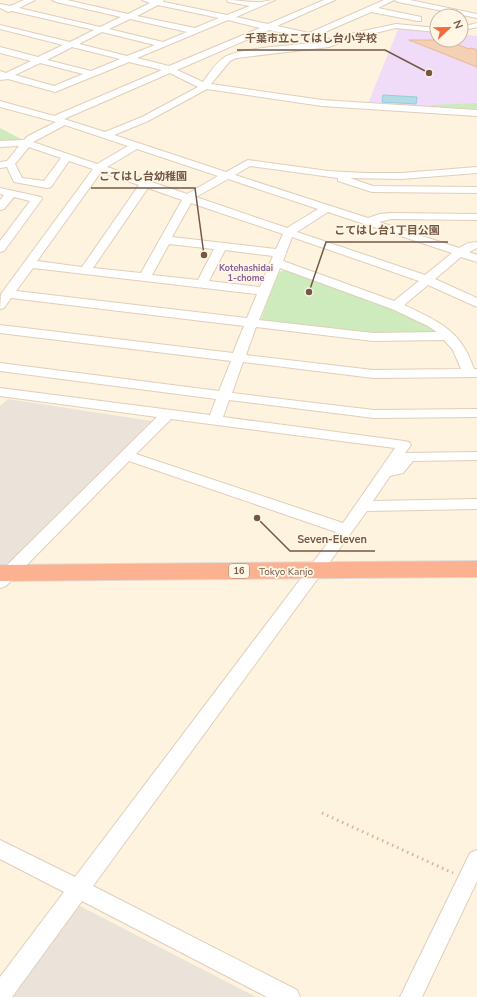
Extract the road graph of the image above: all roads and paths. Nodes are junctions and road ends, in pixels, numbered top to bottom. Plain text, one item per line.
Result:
1 (31, 0) edge
2 (56, 0) edge
3 (146, 0) edge
4 (231, 0) edge
5 (271, 0) edge
6 (331, 0) edge
7 (390, 0) edge
8 (398, 0) edge
9 (443, 0) edge
10 (160, 1) edge
11 (0, 6) edge
12 (258, 6) junction
13 (433, 7) junction
14 (11, 8) junction
15 (370, 9) junction
16 (475, 13) edge
17 (0, 14) edge
18 (129, 16) junction
19 (227, 18) junction
20 (429, 21) edge
21 (0, 27) edge
22 (267, 27) junction
23 (429, 29) edge
24 (101, 30) junction
25 (195, 31) junction
26 (310, 36) junction
27 (335, 41) junction
28 (162, 44) junction
29 (71, 45) junction
30 (0, 50) edge
31 (128, 59) junction
32 (39, 60) junction
33 (169, 69) junction
34 (91, 74) junction
35 (2, 77) edge
36 (203, 86) junction
37 (0, 104) edge
38 (477, 113) edge
39 (60, 120) junction
40 (104, 136) junction
41 (27, 143) junction
42 (0, 144) edge
43 (136, 146) junction
44 (67, 157) junction
45 (5, 165) edge
46 (99, 167) junction
47 (477, 170) edge
48 (328, 174) junction
49 (226, 175) junction
50 (145, 184) junction
51 (477, 190) edge
52 (5, 193) edge
53 (189, 198) junction
54 (0, 208) edge
55 (326, 209) junction
56 (477, 217) edge
57 (369, 222) junction
58 (289, 232) junction
59 (165, 240) junction
60 (477, 245) edge
61 (221, 246) junction
62 (0, 249) edge
63 (460, 252) junction
64 (278, 258) junction
65 (477, 259) edge
66 (29, 264) junction
67 (86, 270) junction
68 (145, 277) junction
69 (428, 280) junction
70 (202, 283) junction
71 (265, 291) junction
72 (7, 294) junction
73 (477, 303) edge
74 (0, 305) edge
75 (396, 306) junction
76 (251, 323) junction
77 (0, 329) edge
78 (448, 336) junction
79 (238, 358) junction
80 (0, 366) edge
81 (473, 373) edge
82 (0, 392) edge
83 (224, 395) junction
84 (477, 413) edge
85 (168, 414) junction
86 (215, 420) junction
87 (127, 456) junction
88 (477, 456) edge
89 (385, 473) junction
90 (477, 504) edge
91 (364, 506) junction
92 (346, 530) junction
93 (477, 569) edge
94 (310, 578) junction
95 (2, 579) edge
96 (477, 584) edge
97 (322, 813) dead end
98 (0, 849) edge
99 (477, 859) edge
100 (467, 880) junction
101 (78, 889) junction
102 (0, 995) edge
103 (289, 997) edge
104 (411, 997) edge

1 - 14 street
2 - 18 street
3 - 10 street
4 - 12 street
5 - 12 street
6 - 22 street
7 - 15 street
8 - 13 street
9 - 13 street
10 - 18 street
10 - 19 street
11 - 14 street
12 - 19 street
13 - 16 street
14 - 17 street
14 - 24 street
15 - 20 street
15 - 26 street
18 - 24 street
18 - 25 street
19 - 22 street
19 - 25 street
21 - 29 street
22 - 26 street
22 - 33 street
23 - 27 street
24 - 28 street
24 - 29 street
25 - 28 street
26 - 27 street
27 - 36 street
28 - 31 street
29 - 31 street
29 - 32 street
30 - 32 street
31 - 33 street
31 - 34 street
32 - 34 street
32 - 35 street
33 - 36 street
33 - 39 street
34 - 35 street
36 - 38 street
36 - 40 street
37 - 39 street
39 - 40 street
39 - 41 street
40 - 43 street
41 - 42 street
41 - 44 street
41 - 45 street
43 - 46 street
43 - 49 street
44 - 45 street
44 - 46 street
46 - 50 street
46 - 66 street
47 - 48 street
48 - 49 street
48 - 51 street
49 - 53 street
49 - 55 street
50 - 53 street
50 - 67 street
52 - 54 street
52 - 62 street
53 - 58 street
53 - 59 street
55 - 57 street
55 - 58 street
56 - 57 street
57 - 63 street
58 - 64 street
58 - 69 street
59 - 61 street
59 - 68 street
60 - 63 street
61 - 64 street
61 - 70 street
63 - 65 street
63 - 69 street
64 - 71 street
64 - 75 street
66 - 67 street
66 - 72 street
67 - 68 street
68 - 70 street
69 - 73 street
69 - 75 street
70 - 71 street
71 - 76 street
72 - 74 street
72 - 76 street
75 - 78 street
76 - 78 street
76 - 79 street
77 - 79 street
78 - 81 street
79 - 81 street
79 - 83 street
80 - 83 street
82 - 85 street
83 - 84 street
83 - 86 street
85 - 86 street
85 - 87 street
86 - 89 street
87 - 92 street
87 - 95 street
88 - 89 street
89 - 91 street
90 - 91 street
91 - 92 street
92 - 94 street
93 - 94 highway, Tokyo Kanjo / 16
94 - 95 highway, Tokyo Kanjo / 16
94 - 96 highway, Tokyo Kanjo / 16
94 - 101 street
97 - 100 path
98 - 101 street
99 - 100 street
100 - 104 street
101 - 102 street
101 - 103 street

